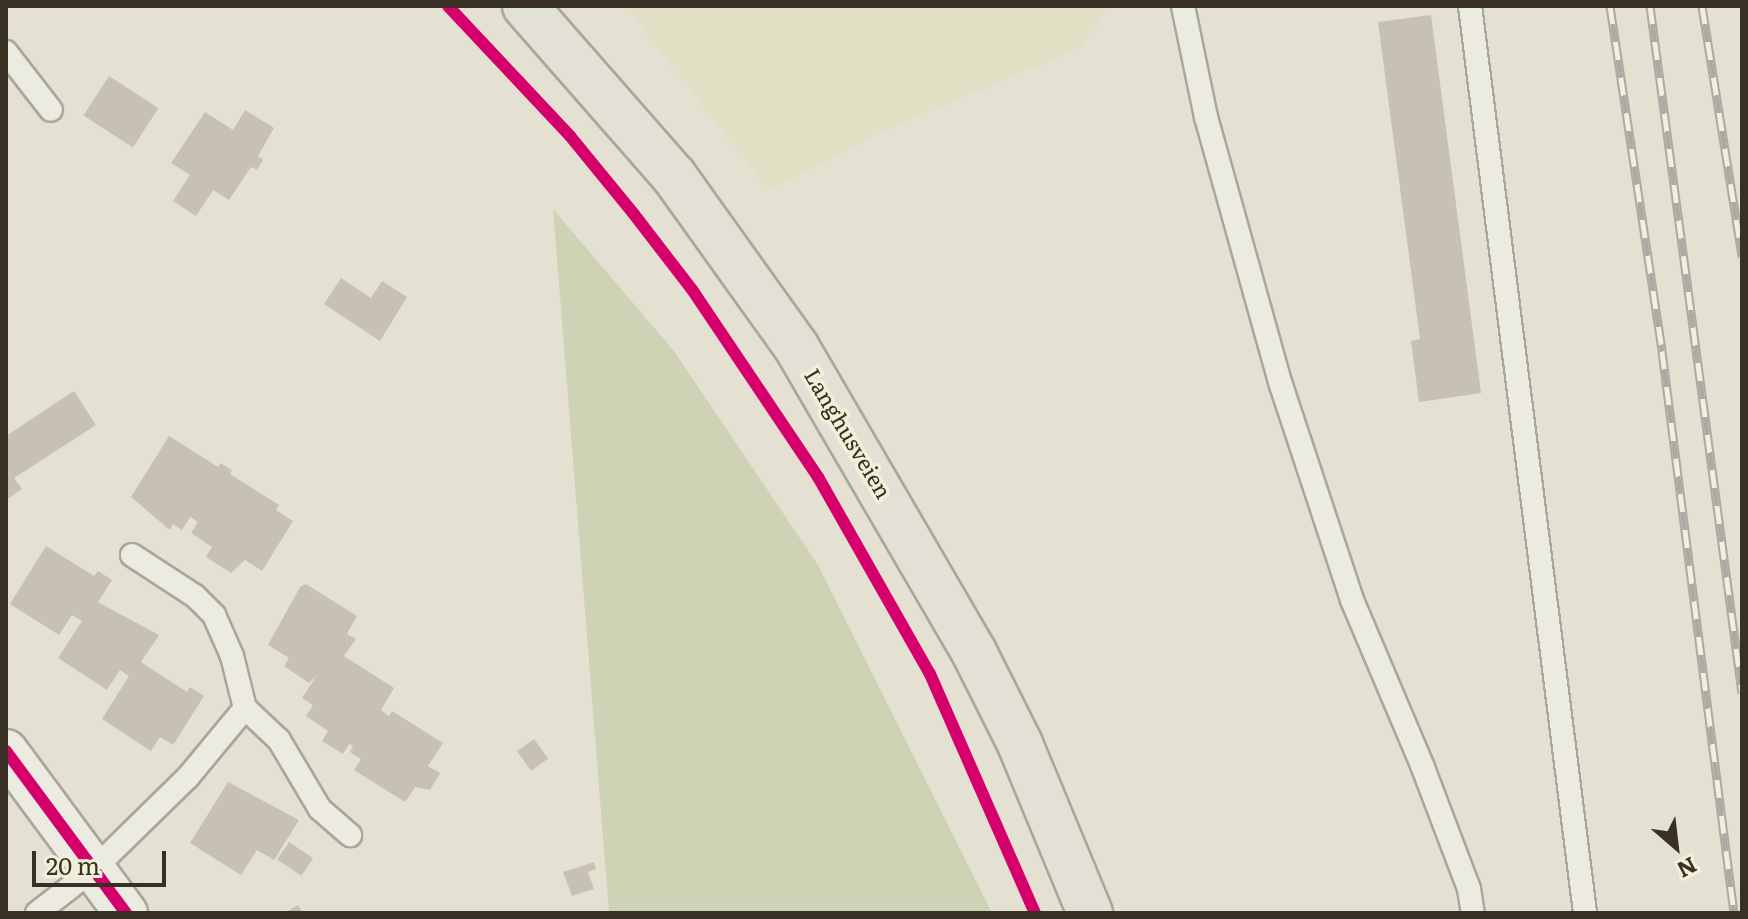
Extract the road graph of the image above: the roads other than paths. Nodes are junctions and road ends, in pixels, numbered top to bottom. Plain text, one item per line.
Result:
1 (525, 6) edge
2 (1183, 6) edge
3 (1470, 6) edge
4 (6, 52) edge
5 (51, 110) dead end
6 (132, 555) dead end
7 (245, 708) junction
8 (6, 751) edge
9 (350, 835) dead end
10 (94, 869) junction
11 (37, 913) edge
12 (126, 913) edge
13 (1090, 913) edge
14 (1473, 913) edge
15 (1585, 913) edge

1 - 13 main road, Langhusveien
2 - 14 lane
3 - 15 lane
4 - 5 lane
6 - 7 lane
7 - 9 lane
7 - 10 lane
8 - 10 street
10 - 11 lane
10 - 12 street

